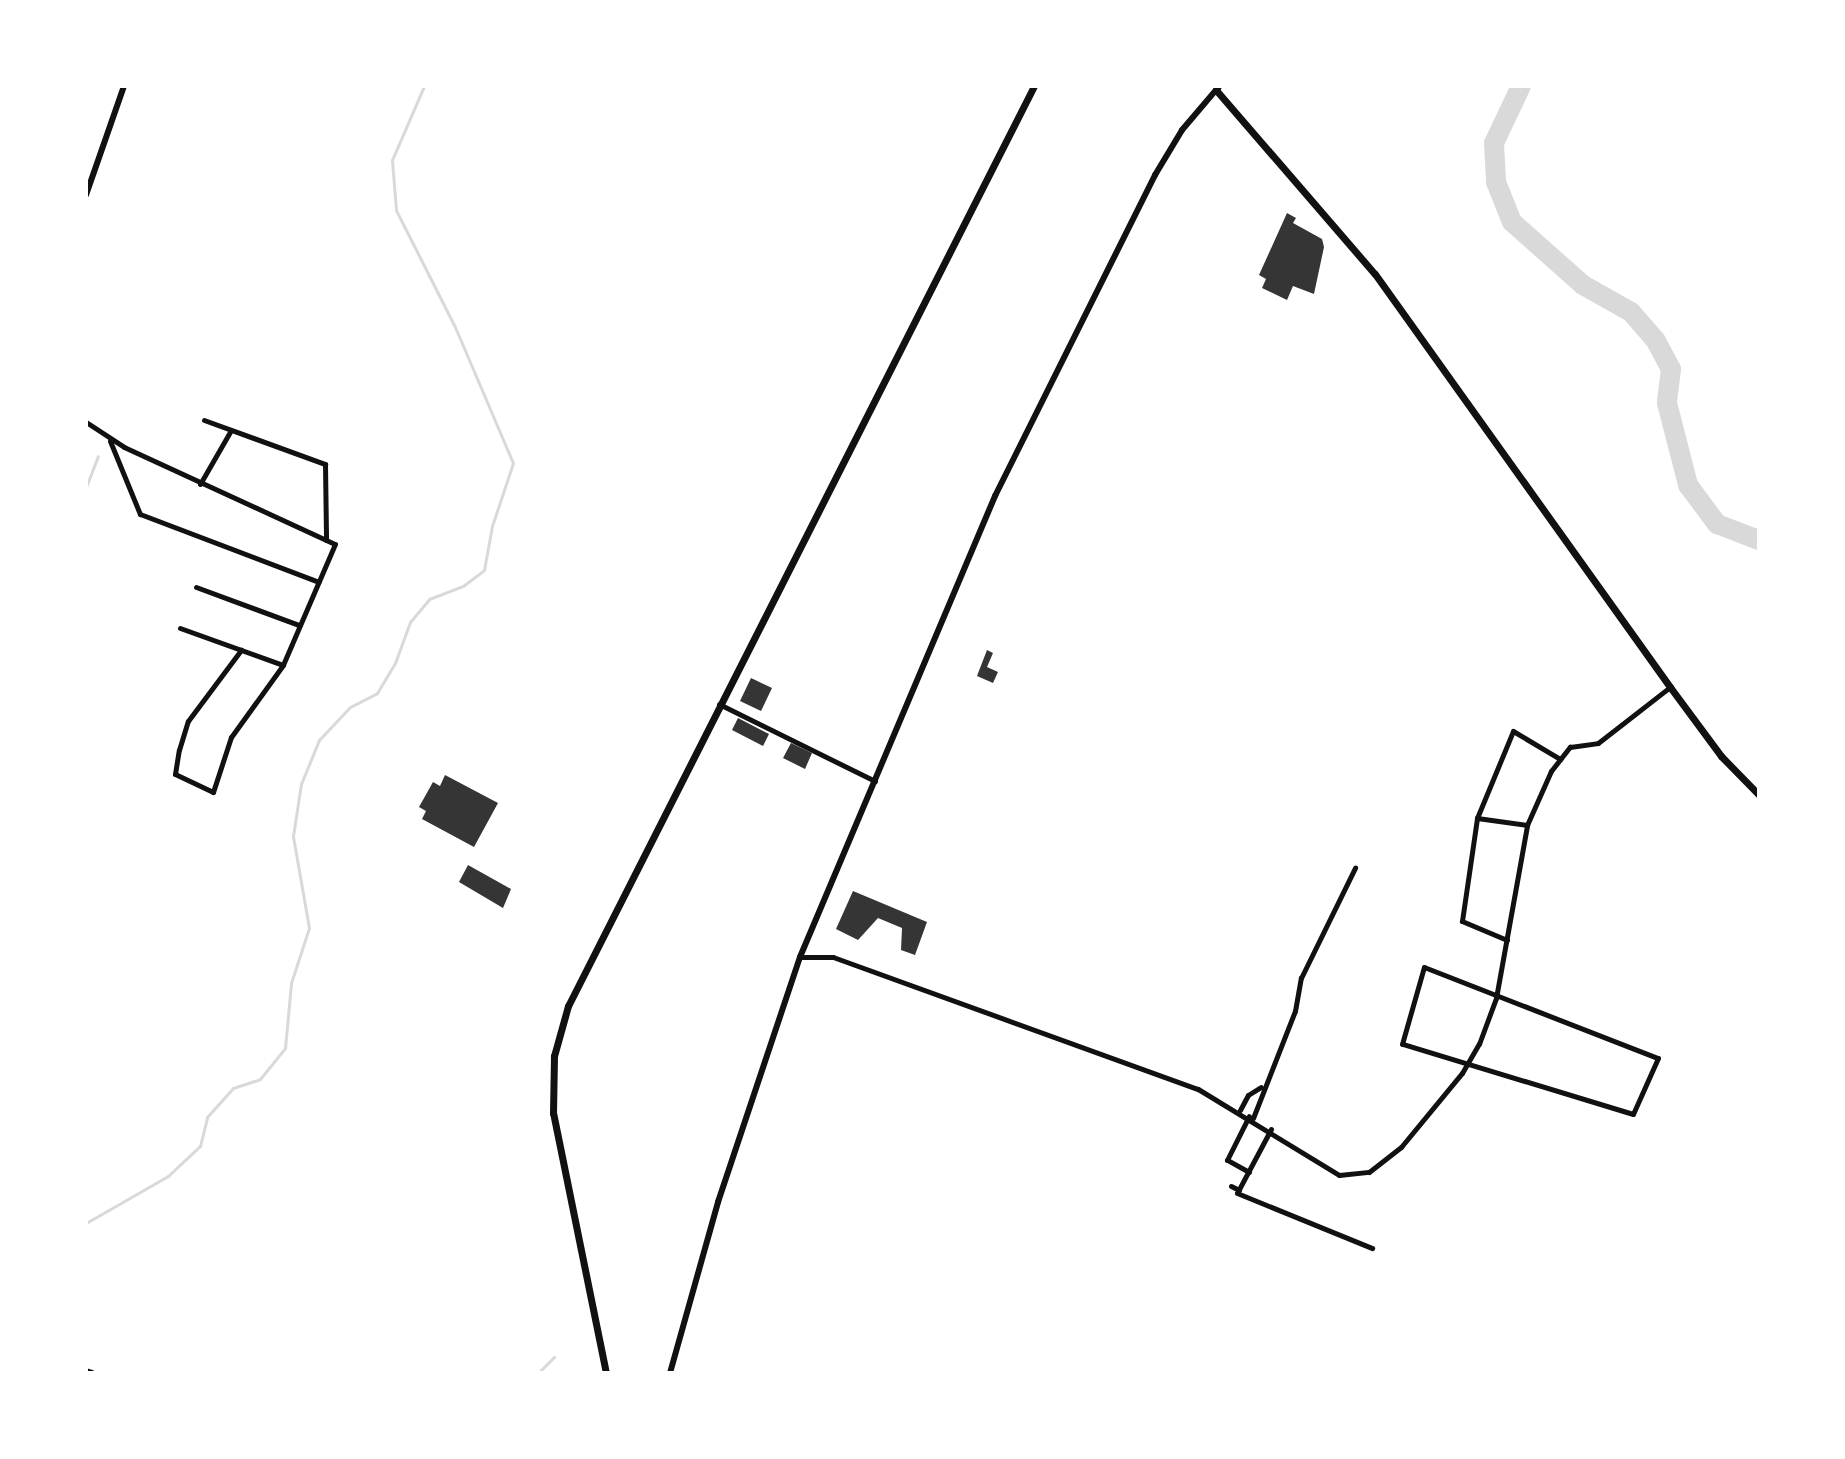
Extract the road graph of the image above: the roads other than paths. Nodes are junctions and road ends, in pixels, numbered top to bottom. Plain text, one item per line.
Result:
1 (124, 86) edge
2 (1034, 86) edge
3 (1217, 88) edge
4 (86, 195) edge
5 (204, 420) dead end
6 (86, 422) edge
7 (231, 430) junction
8 (110, 441) junction
9 (200, 484) junction
10 (326, 540) junction
11 (319, 582) junction
12 (196, 587) dead end
13 (299, 625) junction
14 (180, 628) dead end
15 (241, 650) junction
16 (283, 665) junction
17 (1670, 687) junction
18 (719, 704) junction
19 (1560, 759) junction
20 (875, 781) junction
21 (1759, 795) edge
22 (1477, 818) junction
23 (1527, 825) junction
24 (1355, 868) dead end
25 (1507, 940) junction
26 (800, 957) junction
27 (1496, 998) junction
28 (1468, 1065) junction
29 (1262, 1086) junction
30 (1240, 1110) junction
31 (1251, 1117) junction
32 (1271, 1129) junction
33 (1249, 1172) junction
34 (1231, 1186) dead end
35 (1239, 1190) junction
36 (1372, 1248) dead end
37 (86, 1371) edge
38 (92, 1373) edge
39 (606, 1373) edge
40 (670, 1373) edge

1 - 4 street
2 - 18 main road
3 - 17 main road
3 - 20 street
5 - 7 street
6 - 8 street
7 - 9 street
7 - 10 street
8 - 9 street
8 - 11 street
9 - 10 street
10 - 11 street
11 - 13 street
12 - 13 street
13 - 16 street
14 - 15 street
15 - 16 street
15 - 16 street
17 - 19 street
17 - 21 main road
18 - 20 street
18 - 39 main road
19 - 22 street
19 - 23 street
20 - 26 street
22 - 23 street
22 - 25 street
23 - 25 street
24 - 29 street
25 - 27 street
26 - 30 street
26 - 40 street
27 - 28 street
27 - 28 street
27 - 28 street
28 - 32 street
29 - 30 street
29 - 31 street
30 - 31 street
31 - 32 street
31 - 33 street
32 - 33 street
33 - 35 street
34 - 35 street
35 - 36 street
37 - 38 street

